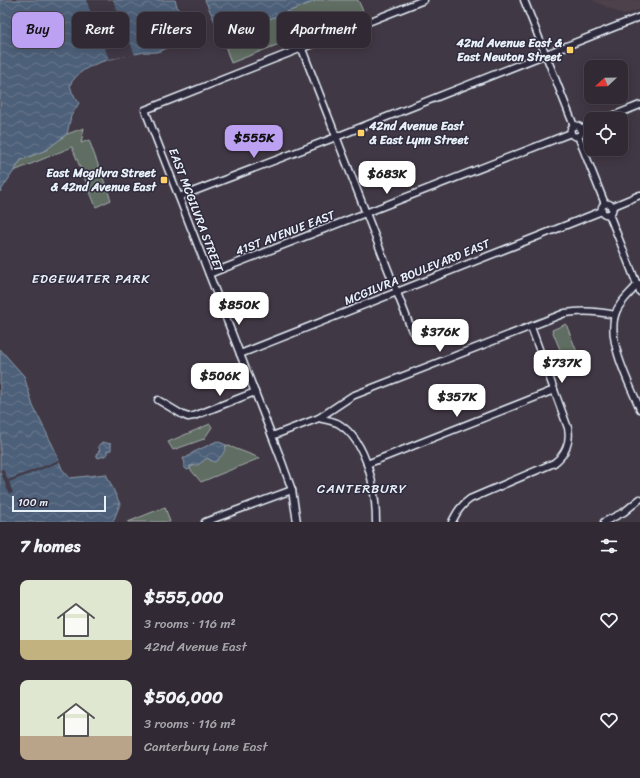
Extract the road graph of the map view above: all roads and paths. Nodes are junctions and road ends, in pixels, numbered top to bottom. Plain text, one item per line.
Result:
1 (424, 0) edge
2 (524, 0) edge
3 (640, 17) edge
4 (302, 49) junction
5 (545, 55) junction
6 (640, 105) edge
7 (622, 112) edge
8 (574, 126) junction
9 (584, 128) edge
10 (581, 129) junction
11 (571, 132) junction
12 (578, 136) junction
13 (336, 137) junction
14 (640, 195) edge
15 (179, 197) junction
16 (605, 204) junction
17 (611, 206) junction
18 (602, 211) junction
19 (365, 213) junction
20 (609, 214) junction
21 (209, 274) junction
22 (639, 285) edge
23 (397, 292) junction
24 (640, 292) edge
25 (615, 315) junction
26 (530, 327) junction
27 (412, 331) dead end
28 (240, 354) junction
29 (554, 390) junction
30 (255, 392) junction
31 (158, 400) dead end
32 (640, 409) edge
33 (319, 418) junction
34 (272, 436) junction
35 (367, 464) junction
36 (292, 490) junction
37 (640, 500) edge
38 (205, 522) edge
39 (297, 522) edge
40 (376, 522) edge
41 (452, 522) edge
42 (604, 522) edge

1 - 4 street
2 - 5 street
3 - 5 street
4 - 13 street
4 - 15 street, EAST MCGILVRA STREET
5 - 8 street
5 - 13 street
6 - 7 street
8 - 10 street
8 - 11 street
9 - 10 street
10 - 12 street
11 - 12 street
11 - 19 street, 41ST AVENUE EAST
12 - 16 street
13 - 15 street
13 - 19 street
14 - 17 street
15 - 21 street, EAST MCGILVRA STREET
16 - 17 street
16 - 18 street
17 - 20 street
18 - 20 street
18 - 23 street, MCGILVRA BOULEVARD EAST
19 - 21 street, 41ST AVENUE EAST
19 - 23 street
20 - 22 street
21 - 28 street, EAST MCGILVRA STREET
22 - 24 street
22 - 25 street
23 - 27 street
23 - 28 street, MCGILVRA BOULEVARD EAST
25 - 26 street
25 - 32 street
26 - 29 street
26 - 33 street
28 - 30 street, EAST MCGILVRA STREET
29 - 35 street
29 - 41 street
30 - 31 street
30 - 34 street, EAST MCGILVRA STREET
33 - 34 street
33 - 35 street
34 - 36 street, EAST MCGILVRA STREET
35 - 40 street
36 - 38 street
36 - 39 street, EAST MCGILVRA STREET
37 - 42 street

